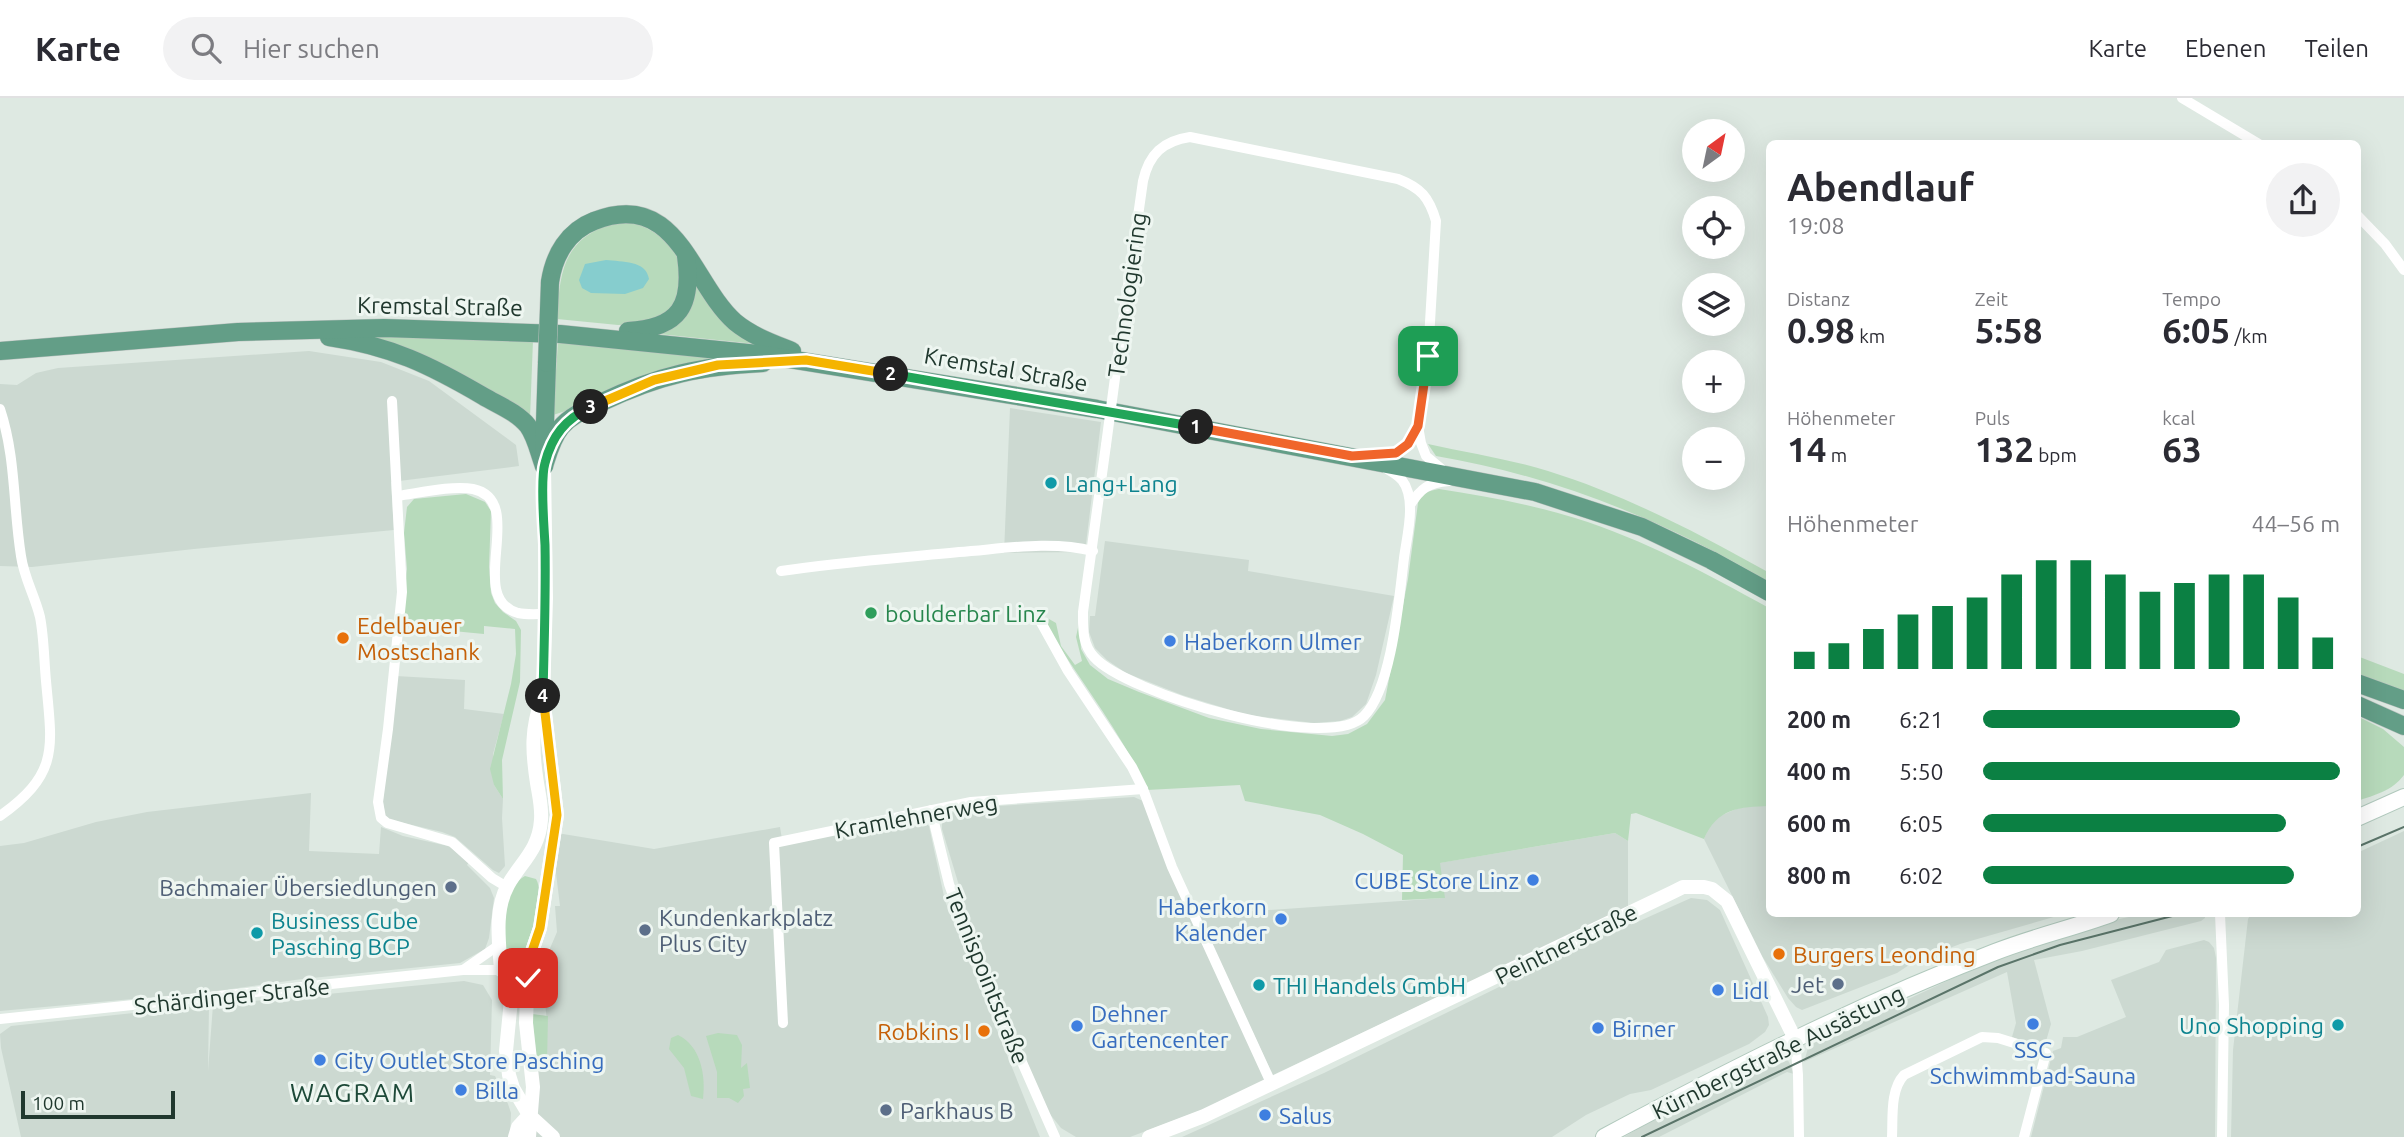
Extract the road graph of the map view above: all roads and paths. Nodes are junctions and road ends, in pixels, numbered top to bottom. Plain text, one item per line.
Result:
1 (2182, 98) edge
2 (2252, 140) edge
3 (2361, 219) edge
4 (685, 252) junction
5 (2404, 270) edge
6 (281, 330) junction
7 (560, 334) junction
8 (0, 351) edge
9 (814, 362) junction
10 (393, 401) dead end
11 (0, 409) edge
12 (1418, 426) junction
13 (1352, 456) junction
14 (1372, 460) junction
15 (544, 466) junction
16 (1447, 474) junction
17 (1474, 478) junction
18 (398, 496) junction
19 (1410, 506) junction
20 (1093, 551) junction
21 (781, 571) dead end
22 (1766, 590) edge
23 (545, 614) junction
24 (1038, 617) dead end
25 (2361, 684) edge
26 (543, 697) junction
27 (2404, 700) edge
28 (2361, 707) edge
29 (2378, 714) junction
30 (2404, 726) edge
31 (2404, 738) edge
32 (2404, 788) edge
33 (1143, 789) junction
34 (2404, 797) edge
35 (2383, 806) junction
36 (931, 810) junction
37 (0, 816) edge
38 (2361, 816) edge
39 (519, 871) junction
40 (547, 881) junction
41 (507, 887) junction
42 (2103, 917) edge
43 (2221, 917) edge
44 (499, 945) junction
45 (525, 966) junction
46 (463, 970) junction
47 (503, 971) junction
48 (510, 1000) junction
49 (0, 1019) edge
50 (783, 1023) dead end
51 (1795, 1039) junction
52 (1271, 1083) junction
53 (529, 1115) junction
54 (515, 1137) edge
55 (529, 1137) edge
56 (552, 1137) edge
57 (1055, 1137) edge
58 (1149, 1137) edge
59 (1604, 1137) edge
60 (1799, 1137) edge
61 (1892, 1137) edge
62 (2024, 1137) edge
63 (2222, 1137) edge

1 - 2 street
3 - 5 street
4 - 7 main road
4 - 9 main road
4 - 15 main road, bridge
6 - 7 main road, Kremstal Straße
6 - 8 main road, Kremstal Straße
6 - 15 main road
7 - 9 main road, Kremstal Straße
9 - 13 main road, Kremstal Straße
9 - 15 main road
10 - 18 street
11 - 37 street
12 - 13 street
12 - 16 street, Technologiering
12 - 20 street, Technologiering, bridge
13 - 14 main road, Kremstal Straße
14 - 16 main road, Kremstal Straße
14 - 19 street
15 - 23 street
16 - 17 main road, Kremstal Straße
17 - 19 street
17 - 22 main road, Kremstal Straße
18 - 23 street
18 - 41 street
19 - 20 street, Technologiering
20 - 21 street
23 - 26 street
24 - 33 street
25 - 27 main road
26 - 39 street
26 - 40 street
28 - 29 main road
29 - 30 main road
29 - 31 main road
32 - 35 main road
33 - 36 street, Kramlehnerweg
33 - 52 street
34 - 35 main road
35 - 38 main road
36 - 50 street, Kramlehnerweg
36 - 57 street, Tennispointstraße
39 - 40 street
39 - 41 street
40 - 45 street
41 - 44 street
42 - 51 main road, Kürnbergstraße Ausästung
43 - 63 street
44 - 46 street, Schärdinger Straße
44 - 47 street
45 - 47 street
45 - 48 street
45 - 55 street
46 - 47 street, Schärdinger Straße
46 - 49 street, Schärdinger Straße
47 - 48 street
48 - 53 street
51 - 52 street, Peintnerstraße
51 - 59 main road, Kürnbergstraße Ausästung
51 - 60 street
52 - 58 street, Peintnerstraße
53 - 54 street
53 - 56 street, bridge
61 - 62 street

